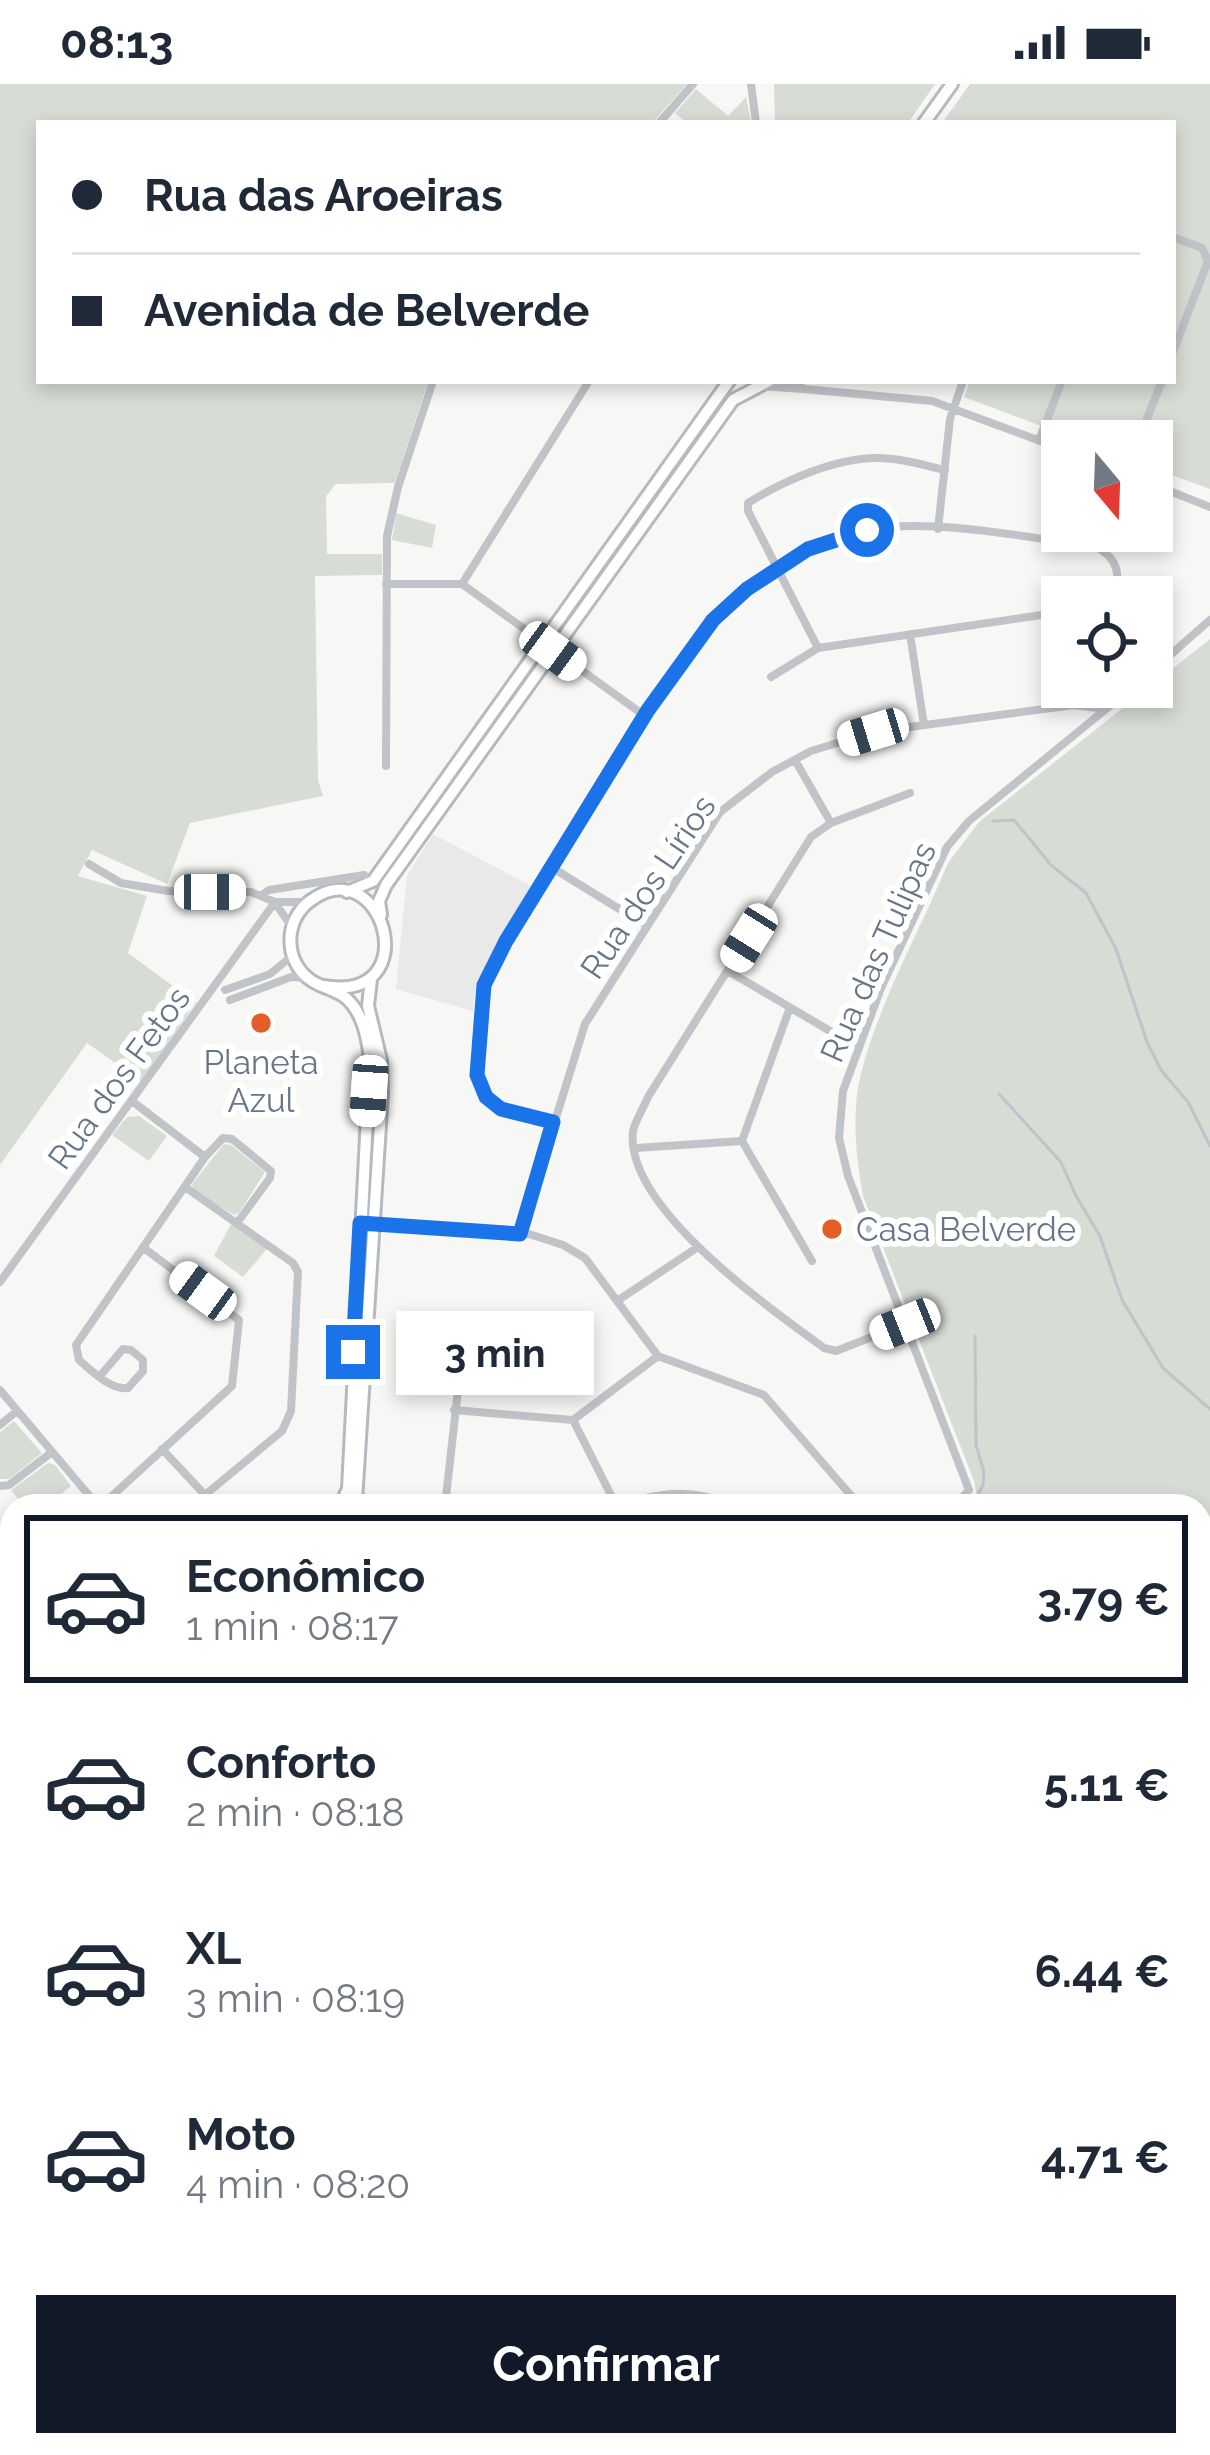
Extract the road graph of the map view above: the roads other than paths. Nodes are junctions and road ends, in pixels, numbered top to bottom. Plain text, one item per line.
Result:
1 (693, 84) edge
2 (751, 84) edge
3 (952, 84) edge
4 (662, 120) edge
5 (756, 120) edge
6 (926, 120) edge
7 (1176, 238) edge
8 (1176, 344) edge
9 (432, 384) edge
10 (587, 384) edge
11 (727, 384) edge
12 (760, 384) edge
13 (795, 384) edge
14 (962, 384) edge
15 (1061, 384) edge
16 (1161, 384) edge
17 (804, 389) junction
18 (955, 410) junction
19 (1146, 420) edge
20 (1039, 440) joint
21 (945, 470) junction
22 (1173, 492) edge
23 (1210, 507) edge
24 (938, 529) junction
25 (1041, 541) edge
26 (776, 569) junction
27 (386, 584) junction
28 (462, 584) junction
29 (1041, 615) edge
30 (1210, 620) edge
31 (910, 634) junction
32 (548, 647) junction
33 (818, 648) junction
34 (1173, 653) edge
35 (771, 677) dead end
36 (1106, 709) joint
37 (644, 716) junction
38 (924, 725) junction
39 (795, 760) junction
40 (386, 766) dead end
41 (910, 793) dead end
42 (831, 824) junction
43 (89, 864) dead end
44 (551, 867) junction
45 (364, 874) dead end
46 (344, 892) junction
47 (261, 896) junction
48 (274, 902) junction
49 (308, 902) junction
50 (382, 918) junction
51 (647, 926) junction
52 (292, 927) junction
53 (292, 956) junction
54 (728, 971) junction
55 (374, 973) junction
56 (308, 978) junction
57 (323, 986) junction
58 (789, 1010) junction
59 (859, 1048) junction
60 (132, 1101) junction
61 (553, 1122) junction
62 (742, 1141) junction
63 (636, 1148) junction
64 (205, 1157) junction
65 (185, 1187) junction
66 (237, 1223) junction
67 (360, 1223) junction
68 (374, 1225) junction
69 (520, 1234) junction
70 (698, 1247) junction
71 (144, 1248) junction
72 (812, 1261) dead end
73 (0, 1282) edge
74 (617, 1301) junction
75 (905, 1324) junction
76 (529, 1327) dead end
77 (658, 1356) junction
78 (100, 1376) junction
79 (0, 1390) edge
80 (454, 1410) junction
81 (17, 1411) junction
82 (573, 1420) junction
83 (0, 1425) edge
84 (162, 1450) junction
85 (52, 1452) junction
86 (0, 1486) edge
87 (89, 1494) edge
88 (113, 1494) edge
89 (203, 1494) edge
90 (207, 1494) edge
91 (349, 1494) edge
92 (351, 1494) edge
93 (446, 1494) edge
94 (611, 1494) edge
95 (655, 1494) edge
96 (700, 1494) edge
97 (850, 1494) edge
98 (966, 1494) edge

1 - 4 street
2 - 5 street
3 - 6 main road
7 - 8 street
9 - 27 street
10 - 28 street
11 - 32 main road
12 - 17 street
12 - 32 main road
13 - 17 street
14 - 18 street
15 - 20 street
16 - 19 street
17 - 18 street
18 - 20 street
18 - 21 street
21 - 24 street
21 - 26 street
22 - 23 street
24 - 25 street
24 - 26 street
26 - 33 street
26 - 37 street
27 - 28 street
27 - 40 street
28 - 32 street
29 - 31 street
30 - 34 street
31 - 33 street
31 - 38 street
32 - 37 street
32 - 46 main road
32 - 50 main road
33 - 35 street
36 - 38 street, Rua dos Lírios
36 - 59 street, Rua das Tulipas
37 - 44 street
38 - 39 street, Rua dos Lírios
39 - 42 street
39 - 51 street, Rua dos Lírios
41 - 42 street
42 - 54 street
43 - 47 street
44 - 51 street
44 - 61 street
45 - 47 street
46 - 49 main road
46 - 50 main road
47 - 48 street
48 - 49 street
48 - 52 street
48 - 60 street, Rua dos Fetos
49 - 52 main road
50 - 55 main road
51 - 61 street, Rua dos Lírios
52 - 53 main road
53 - 56 main road
53 - 56 street, Rua dos Fetos
54 - 58 street
54 - 63 street
55 - 57 main road
55 - 68 main road
56 - 57 main road
57 - 67 main road
58 - 59 street
58 - 62 street
59 - 75 street, Rua das Tulipas
60 - 64 street
60 - 73 street, Rua dos Fetos
61 - 69 street, Rua dos Lírios
62 - 63 street
62 - 72 street
63 - 70 street
64 - 65 street
64 - 66 street
65 - 66 street
65 - 71 street
66 - 90 street
67 - 68 street
67 - 91 main road
68 - 69 street
68 - 92 main road
69 - 74 street
70 - 74 street
70 - 75 street
71 - 78 street
71 - 84 street
74 - 77 street
75 - 98 street, Rua das Tulipas
76 - 80 street
77 - 82 street
77 - 97 street
78 - 78 street
79 - 81 street
80 - 82 street
80 - 93 street
81 - 83 street
81 - 85 street
82 - 94 street
84 - 88 street
84 - 89 street
85 - 86 street
85 - 87 street
95 - 96 street

